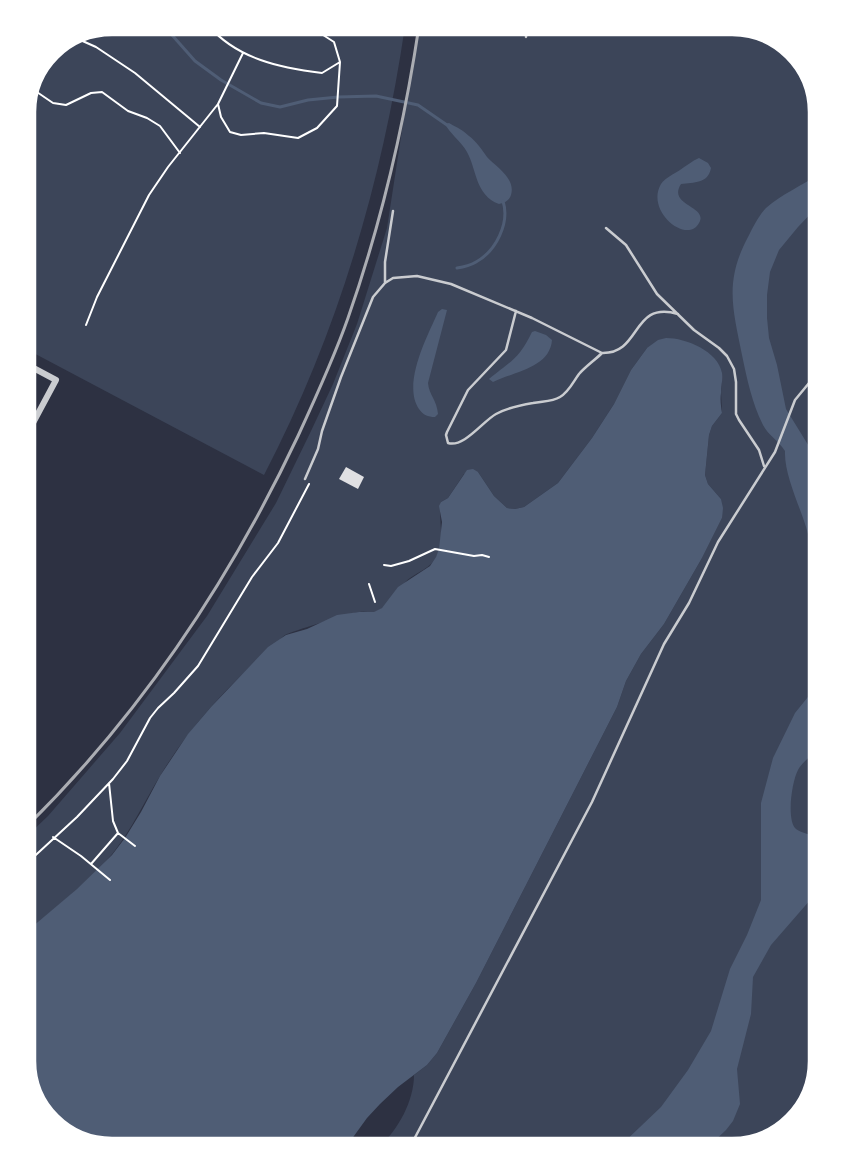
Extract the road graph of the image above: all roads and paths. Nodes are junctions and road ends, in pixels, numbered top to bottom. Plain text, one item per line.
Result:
1 (219, 35) edge
2 (323, 35) edge
3 (83, 41) edge
4 (243, 53) junction
5 (340, 62) junction
6 (38, 92) edge
7 (218, 104) junction
8 (200, 127) junction
9 (180, 153) junction
10 (393, 211) dead end
11 (606, 228) dead end
12 (385, 283) junction
13 (516, 311) junction
14 (678, 314) junction
15 (86, 325) dead end
16 (602, 353) junction
17 (35, 369) edge
18 (809, 383) edge
19 (35, 419) edge
20 (764, 468) junction
21 (305, 479) dead end
22 (310, 481) dead end
23 (489, 556) dead end
24 (384, 565) dead end
25 (369, 584) dead end
26 (375, 602) dead end
27 (109, 783) junction
28 (118, 833) junction
29 (53, 837) junction
30 (135, 846) dead end
31 (35, 855) edge
32 (91, 864) junction
33 (110, 880) dead end
34 (415, 1138) edge

1 - 4 path
2 - 5 path
3 - 8 path
4 - 5 path
4 - 7 path
5 - 7 path
6 - 9 path
7 - 8 path
8 - 9 path
9 - 15 path
10 - 12 lane
11 - 14 lane
12 - 13 lane
12 - 21 lane
13 - 16 lane
13 - 16 lane
14 - 16 lane
14 - 20 lane
17 - 19 street
18 - 20 lane
20 - 34 lane
22 - 27 path
23 - 24 path
25 - 26 path
27 - 28 path
27 - 29 path
28 - 30 path
28 - 32 path
29 - 31 path
29 - 32 path
32 - 33 path

